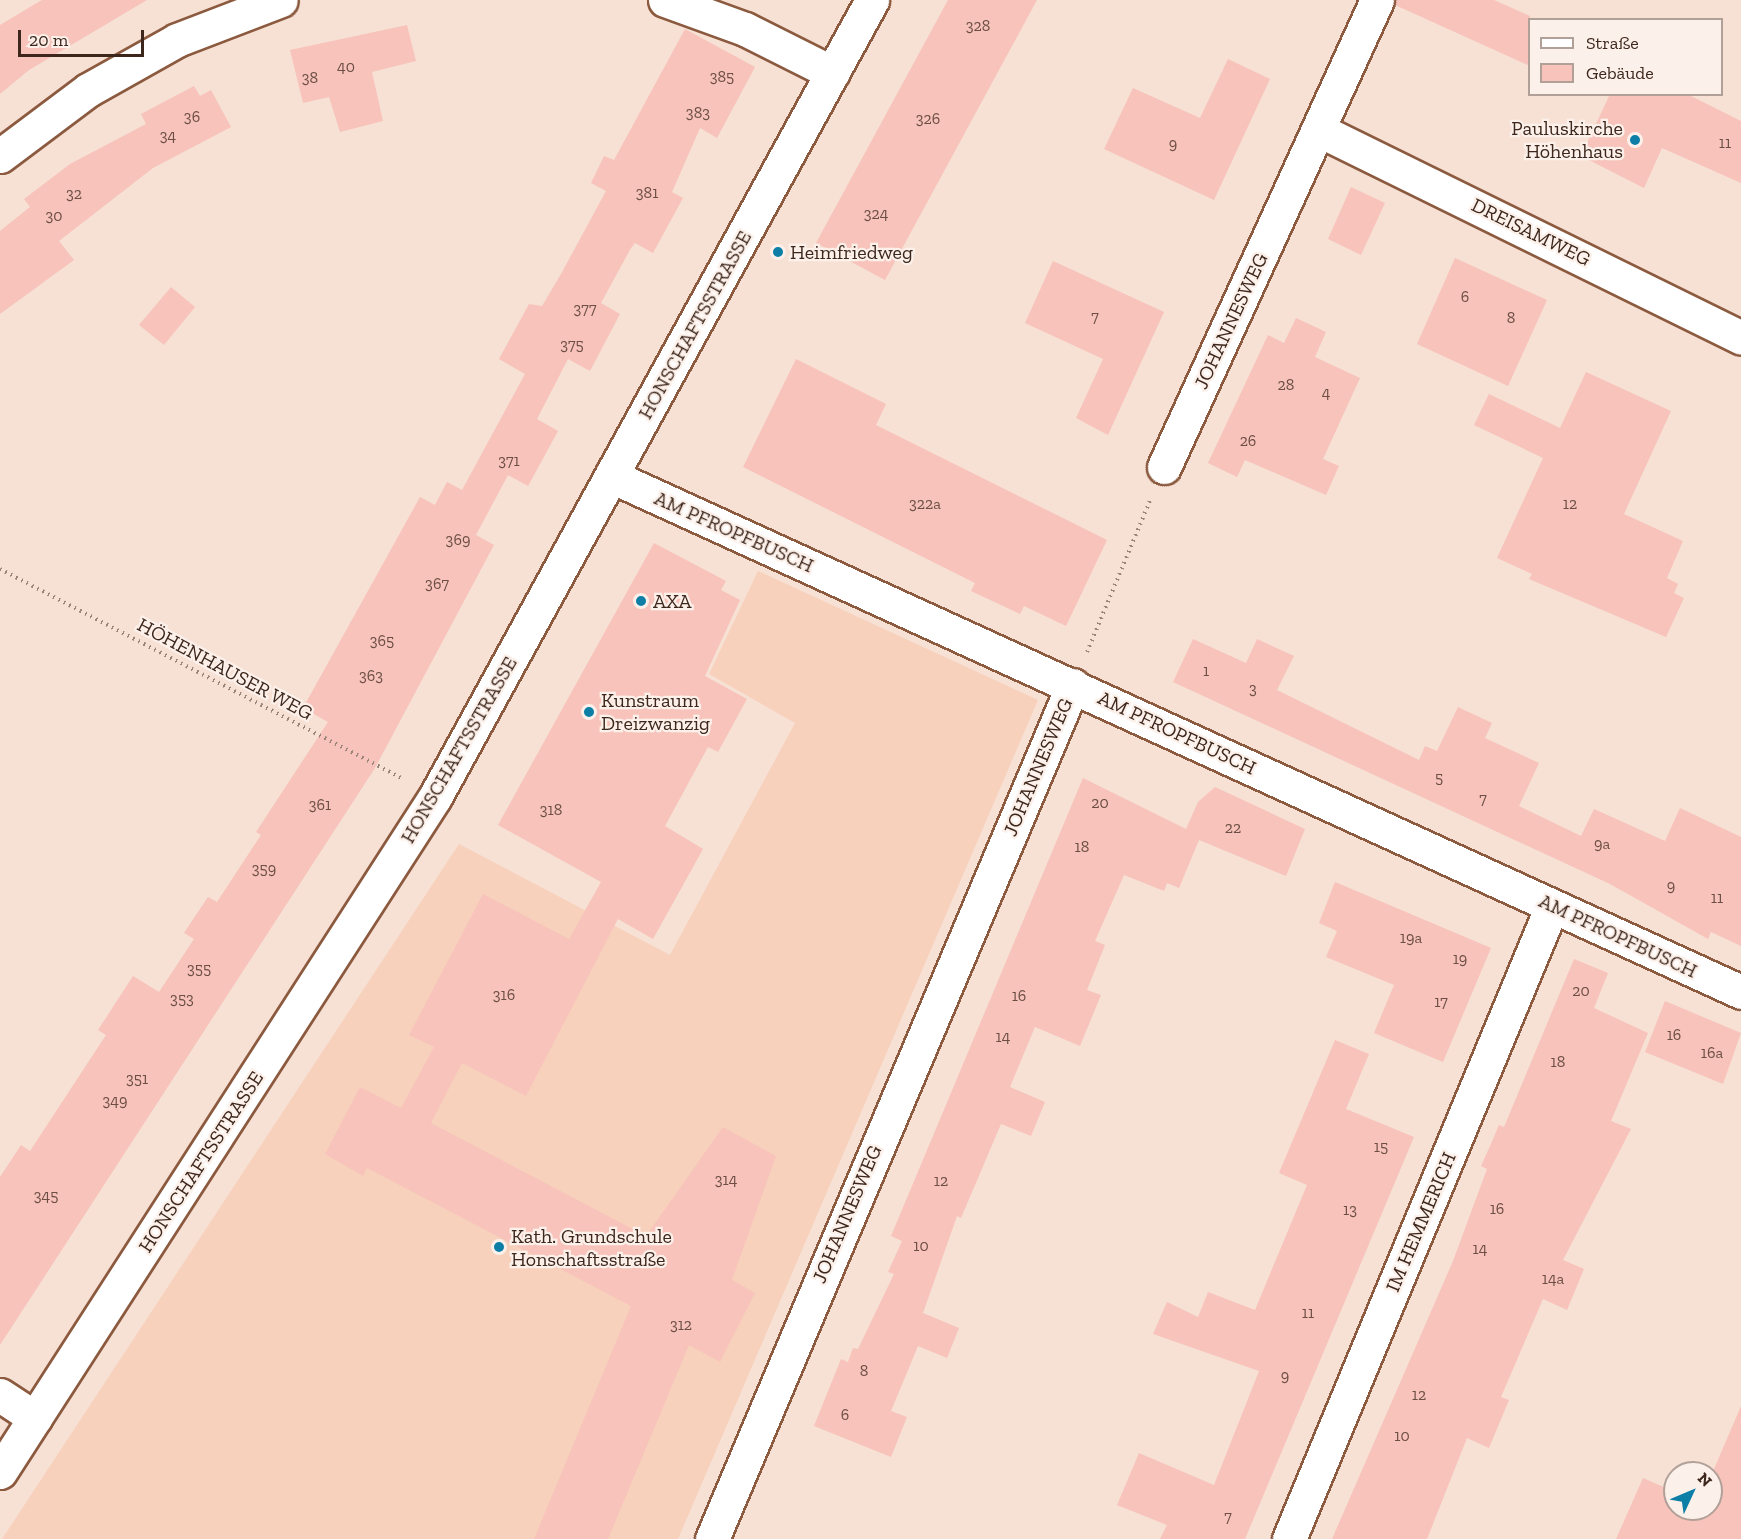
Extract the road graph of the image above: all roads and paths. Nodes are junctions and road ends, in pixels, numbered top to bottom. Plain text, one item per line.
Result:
1 (280, 0) edge
2 (665, 0) edge
3 (872, 0) edge
4 (1377, 0) edge
5 (833, 73) junction
6 (1318, 130) junction
7 (0, 156) edge
8 (1741, 338) edge
9 (1164, 467) joint
10 (611, 476) junction
11 (0, 569) edge
12 (1073, 685) junction
13 (435, 796) junction
14 (1552, 906) junction
15 (1741, 992) edge
16 (0, 1395) edge
17 (35, 1418) junction
18 (0, 1472) edge
19 (712, 1539) edge
20 (1289, 1539) edge

1 - 7 street
2 - 5 street
3 - 5 street, HONSCHAFTSSTRASSE
4 - 6 street, JOHANNESWEG
5 - 10 street, HONSCHAFTSSTRASSE
6 - 8 street, DREISAMWEG
6 - 9 street, JOHANNESWEG
9 - 12 path, JOHANNESWEG
10 - 12 street, AM PFROPFBUSCH
10 - 13 street, HONSCHAFTSSTRASSE
11 - 13 path, HÖHENHAUSER WEG
12 - 14 street, AM PFROPFBUSCH
12 - 19 street, JOHANNESWEG
13 - 17 street, HONSCHAFTSSTRASSE
14 - 15 street, AM PFROPFBUSCH
14 - 20 street, IM HEMMERICH
16 - 17 street
17 - 18 street, HONSCHAFTSSTRASSE

